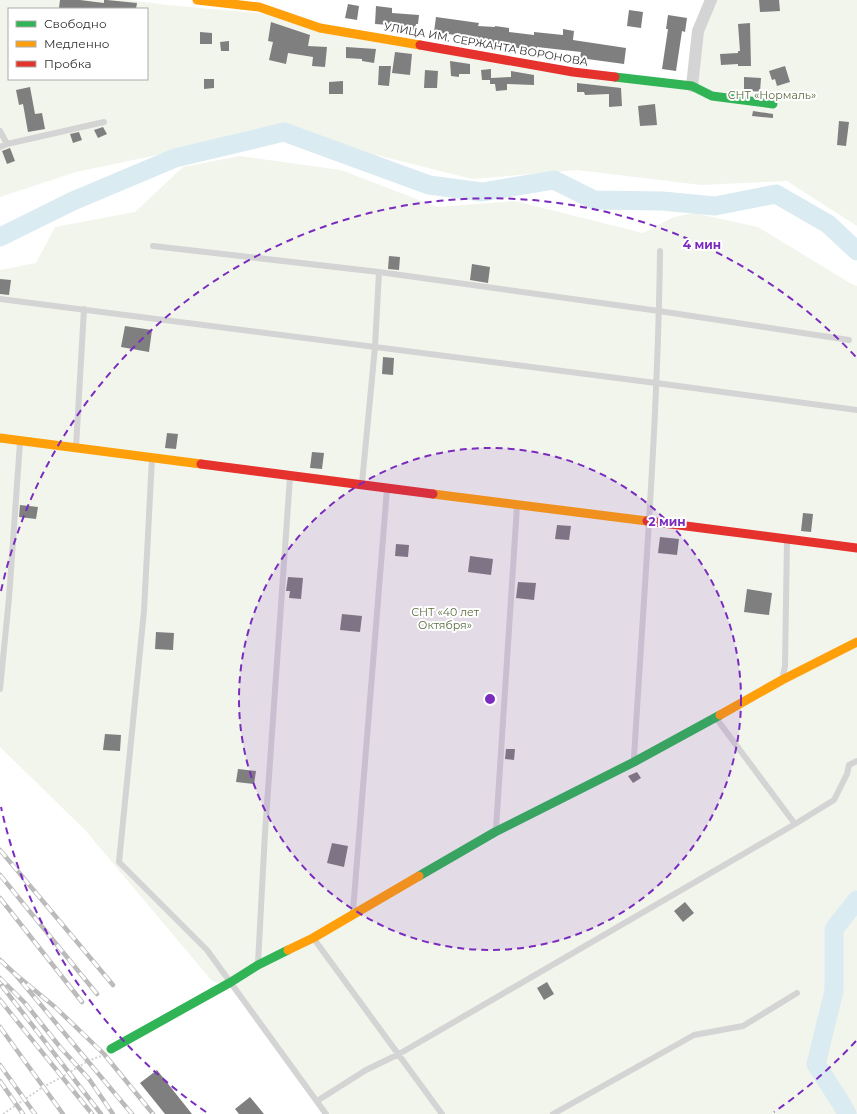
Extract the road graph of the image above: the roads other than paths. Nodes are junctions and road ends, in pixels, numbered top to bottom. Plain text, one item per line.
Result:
1 (196, 0) edge
2 (711, 0) edge
3 (259, 4) edge
4 (692, 86) junction
5 (773, 104) dead end
6 (104, 122) dead end
7 (0, 131) edge
8 (8, 144) junction
9 (0, 147) edge
10 (153, 246) dead end
11 (660, 251) dead end
12 (380, 272) junction
13 (0, 299) edge
14 (84, 309) junction
15 (659, 311) junction
16 (849, 340) dead end
17 (375, 347) junction
18 (656, 383) junction
19 (857, 410) edge
20 (0, 438) edge
21 (20, 440) junction
22 (76, 447) junction
23 (152, 457) junction
24 (290, 475) junction
25 (362, 484) junction
26 (387, 488) junction
27 (517, 505) junction
28 (649, 522) junction
29 (787, 540) junction
30 (857, 548) edge
31 (857, 642) edge
32 (782, 680) junction
33 (0, 689) edge
34 (716, 716) junction
35 (857, 761) edge
36 (634, 762) junction
37 (795, 824) junction
38 (496, 832) junction
39 (353, 914) junction
40 (313, 938) junction
41 (258, 964) junction
42 (231, 982) junction
43 (797, 993) dead end
44 (111, 1049) road end
45 (399, 1054) junction
46 (317, 1101) junction
47 (326, 1114) edge
48 (442, 1114) edge
49 (553, 1114) edge

1 - 3 street, УЛИЦА ИМ. СЕРЖАНТА ВОРОНОВА
2 - 4 street
3 - 4 street, УЛИЦА ИМ. СЕРЖАНТА ВОРОНОВА
4 - 5 street, УЛИЦА ИМ. СЕРЖАНТА ВОРОНОВА
6 - 8 lane
7 - 8 lane
8 - 9 lane
10 - 12 lane
11 - 15 lane
12 - 15 lane
12 - 17 lane
13 - 14 lane
14 - 17 lane
14 - 22 lane
15 - 16 lane
15 - 18 lane
17 - 18 lane
17 - 25 lane
18 - 19 lane
18 - 28 lane
20 - 21 street
21 - 22 street
21 - 33 lane
22 - 23 street
23 - 24 street
23 - 42 lane
24 - 25 street
24 - 41 lane
25 - 26 street
26 - 27 street
26 - 39 lane
27 - 28 street
27 - 38 lane
28 - 29 street
28 - 36 lane
29 - 30 street
29 - 32 lane
31 - 32 street
32 - 34 street
34 - 36 street
34 - 37 lane
35 - 37 lane
36 - 38 street
37 - 45 lane
38 - 39 street
39 - 40 street
40 - 41 street
40 - 45 lane
41 - 42 street
42 - 44 street
42 - 46 lane
43 - 49 lane
45 - 46 lane
45 - 48 lane
46 - 47 lane

